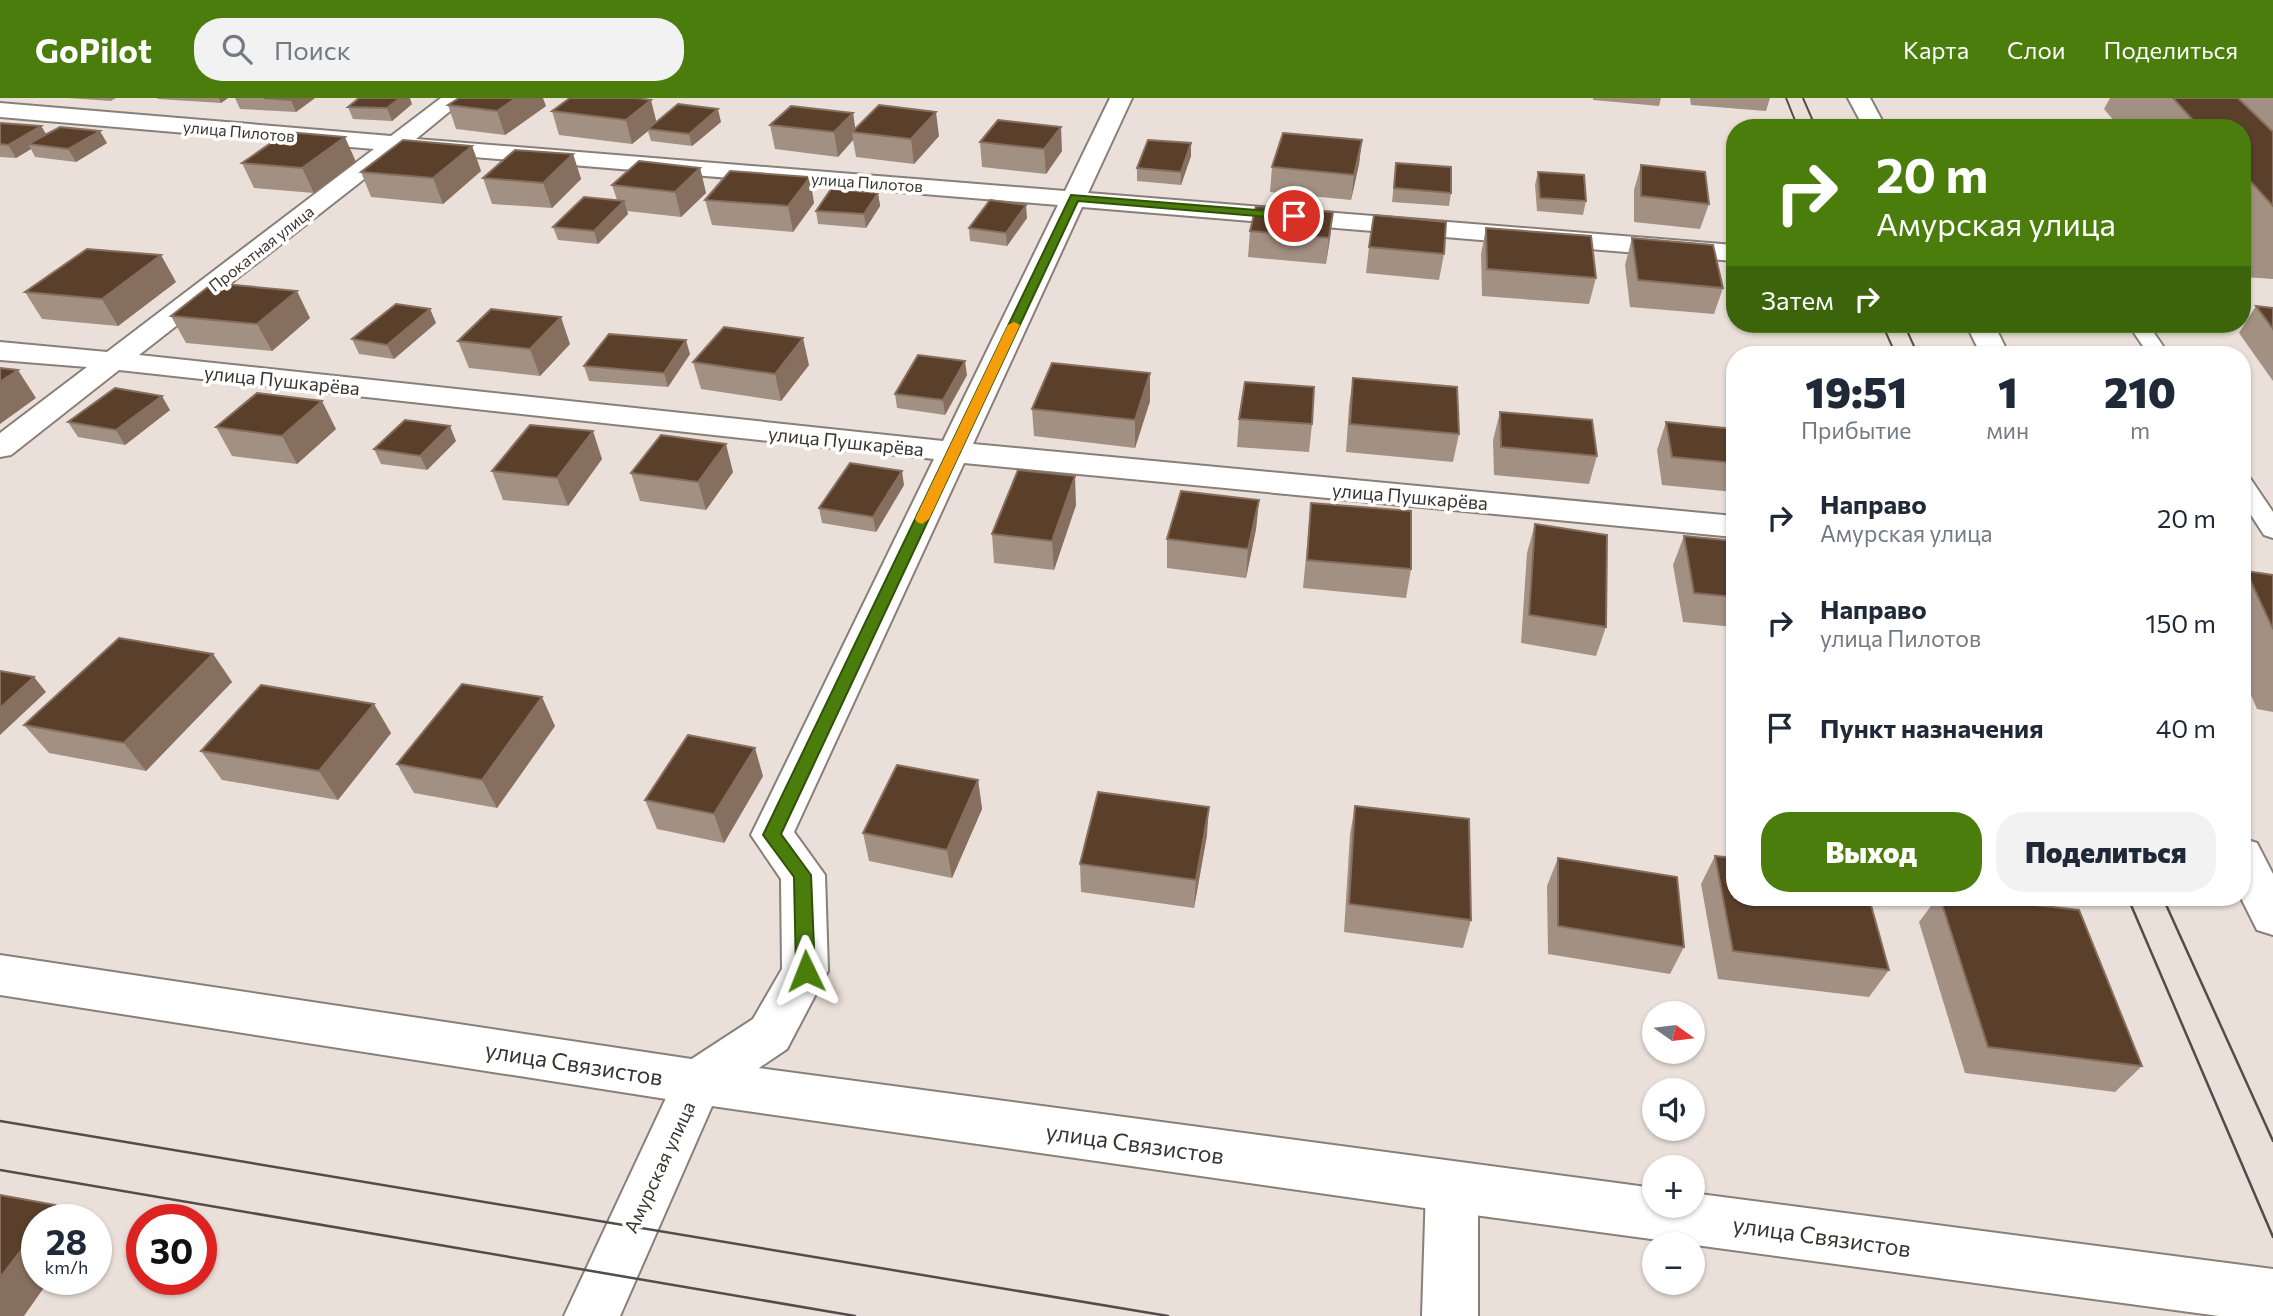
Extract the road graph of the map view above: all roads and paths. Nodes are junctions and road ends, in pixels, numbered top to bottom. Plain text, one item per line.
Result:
1 (455, 98) edge
2 (1121, 98) edge
3 (1859, 98) edge
4 (0, 110) edge
5 (1870, 119) edge
6 (394, 145) junction
7 (1074, 198) junction
8 (1726, 252) edge
9 (0, 351) edge
10 (114, 361) junction
11 (0, 449) edge
12 (953, 452) junction
13 (2251, 485) edge
14 (2273, 488) edge
15 (2251, 497) edge
16 (1726, 526) edge
17 (2273, 530) edge
18 (2251, 873) edge
19 (2273, 917) edge
20 (1, 976) edge
21 (698, 1082) junction
22 (1452, 1187) junction
23 (2273, 1296) edge
24 (592, 1316) edge
25 (1450, 1316) edge

1 - 6 street, Прокатная улица
2 - 7 street, Амурская улица
3 - 5 street
4 - 6 street, улица Пилотов
6 - 7 street, улица Пилотов
6 - 10 street, Прокатная улица
7 - 8 street, улица Пилотов
7 - 12 street, Амурская улица
9 - 10 street, улица Пушкарёва
10 - 11 street, Прокатная улица
10 - 12 street, улица Пушкарёва
12 - 16 street, улица Пушкарёва
12 - 21 street, Амурская улица
13 - 14 lane
15 - 17 lane
18 - 19 street
20 - 21 street, улица Связистов
21 - 22 street, улица Связистов
21 - 24 street, Амурская улица
22 - 23 street, улица Связистов
22 - 25 street

